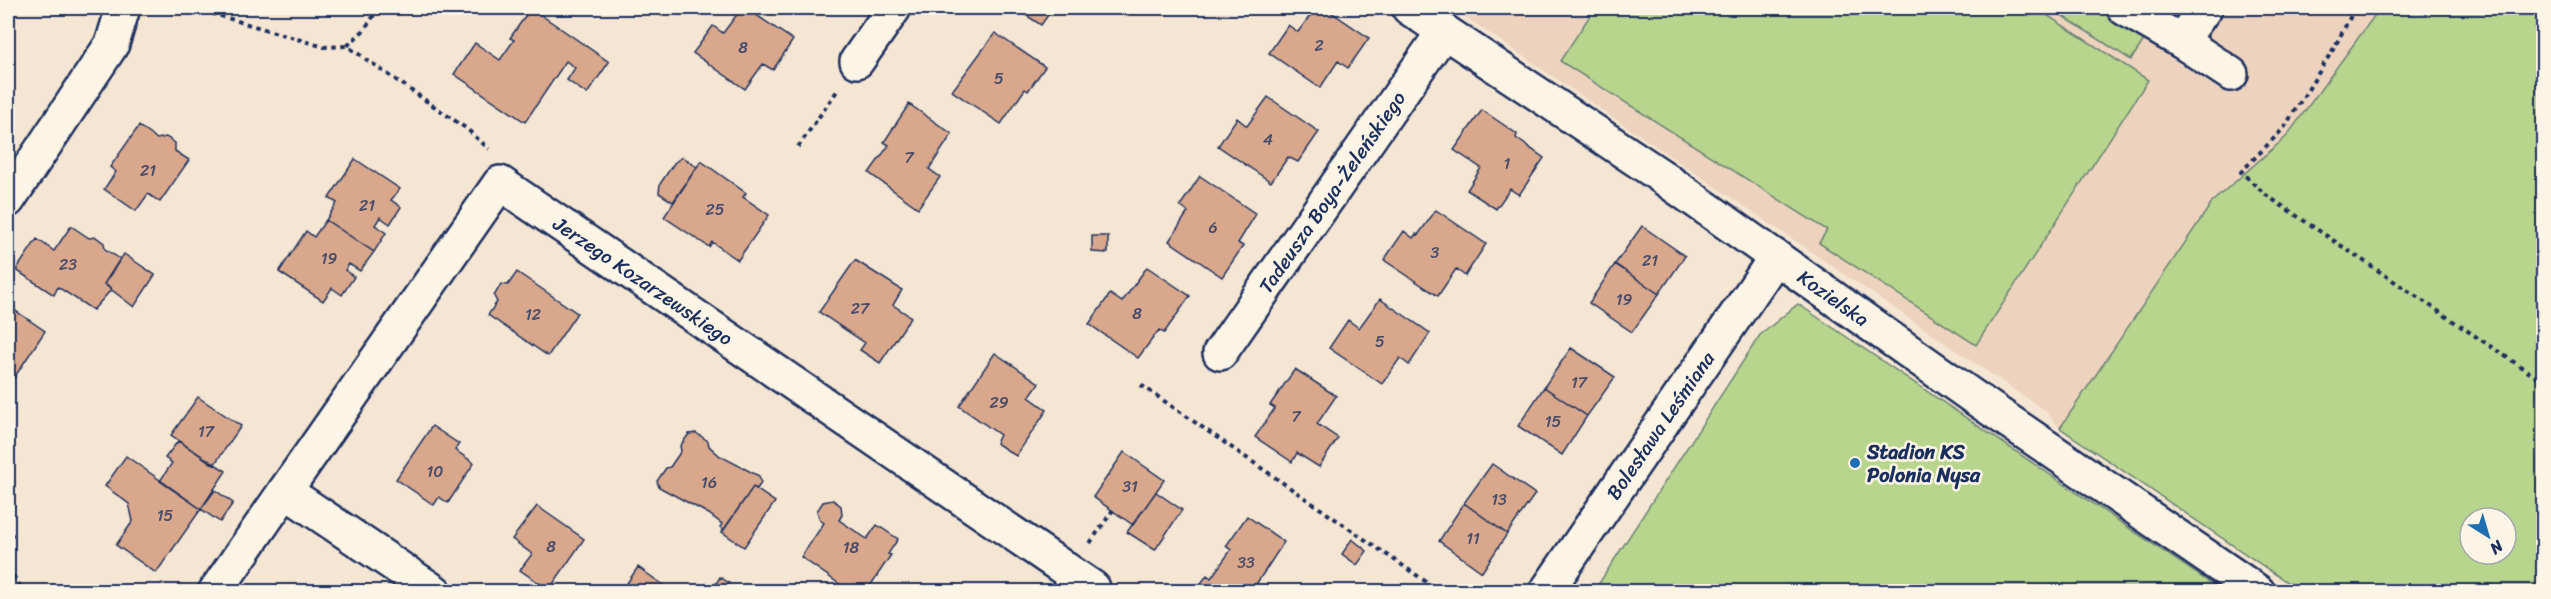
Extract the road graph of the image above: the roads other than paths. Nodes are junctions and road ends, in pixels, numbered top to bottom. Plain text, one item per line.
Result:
1 (123, 8) edge
2 (894, 8) edge
3 (2124, 8) edge
4 (2205, 8) edge
5 (1424, 15) edge
6 (2181, 41) junction
7 (857, 62) road end
8 (2231, 74) dead end
9 (8, 200) edge
10 (1776, 257) junction
11 (1220, 353) dead end
12 (285, 491) junction
13 (215, 591) edge
14 (435, 591) edge
15 (1091, 591) edge
16 (1546, 591) edge
17 (2258, 591) edge

1 - 9 street
2 - 7 street
3 - 6 street
4 - 6 street
5 - 10 street, Kozielska
5 - 11 street, Tadeusza Boya-Żeleńskiego
6 - 8 street
10 - 16 street, Bolesława Leśmiana
10 - 17 street, Kozielska
12 - 13 street, Jerzego Kozarzewskiego
12 - 14 street
12 - 15 street, Jerzego Kozarzewskiego

